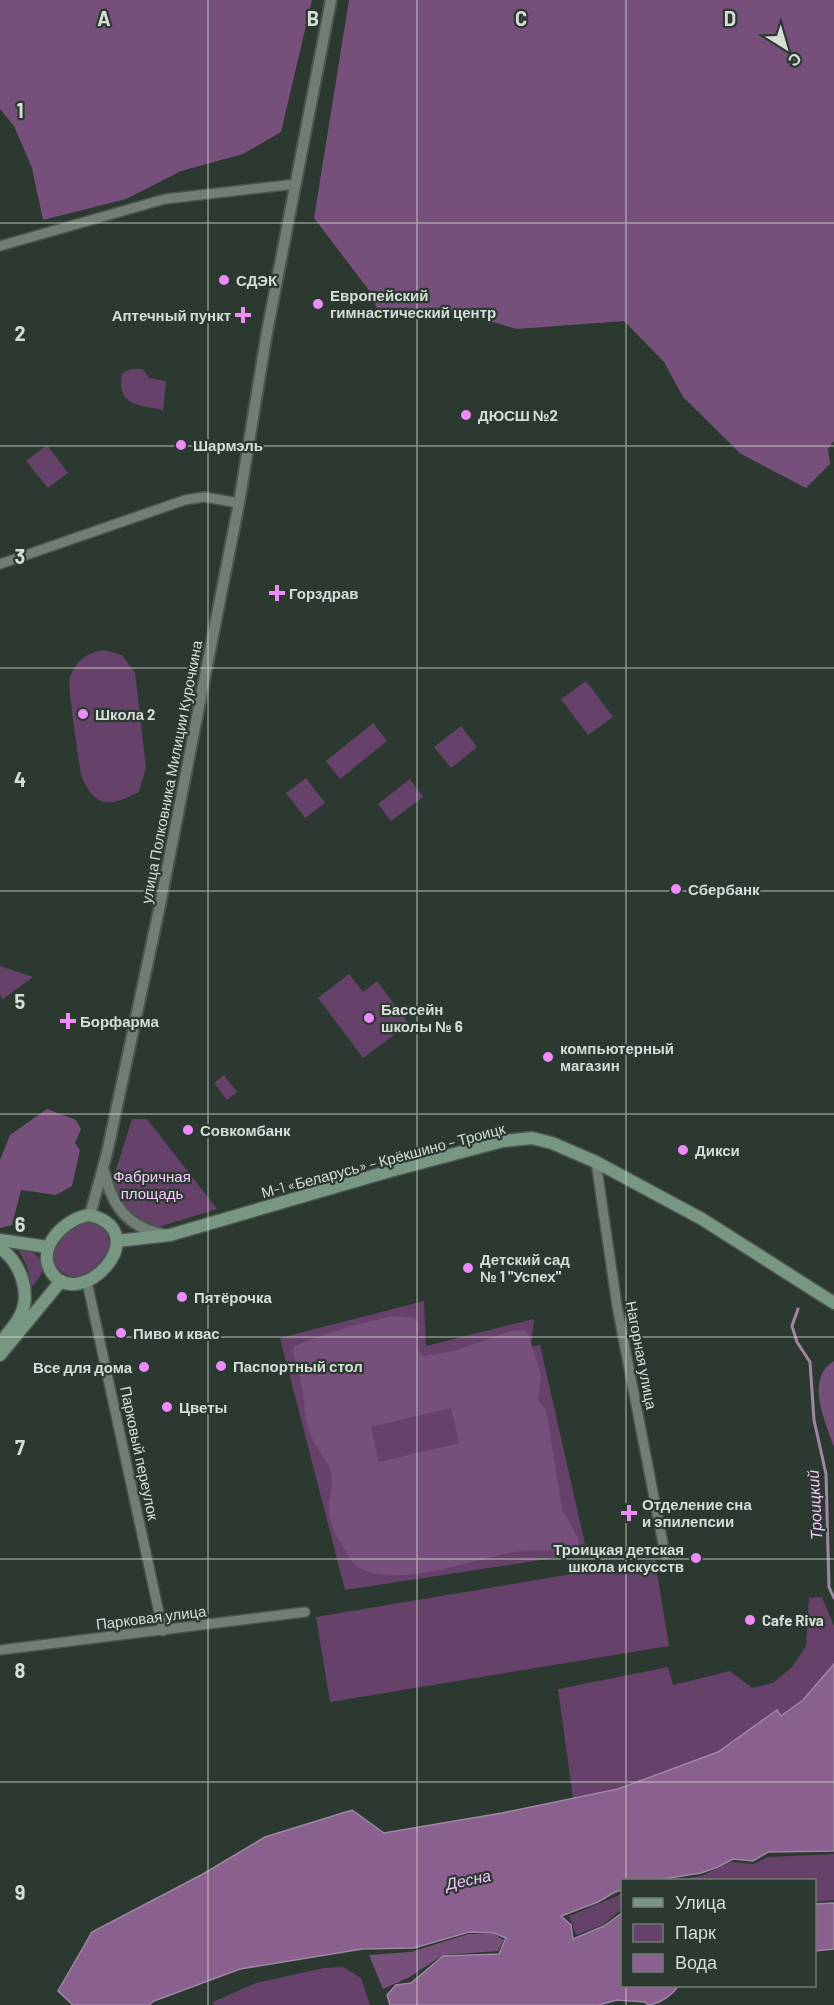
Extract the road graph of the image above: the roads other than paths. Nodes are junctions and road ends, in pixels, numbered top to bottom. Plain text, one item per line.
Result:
1 (331, 0) edge
2 (296, 184) junction
3 (0, 246) edge
4 (238, 503) junction
5 (0, 564) edge
6 (596, 1162) junction
7 (103, 1167) junction
8 (90, 1215) junction
9 (170, 1235) junction
10 (0, 1240) edge
11 (117, 1241) junction
12 (48, 1247) junction
13 (0, 1248) edge
14 (61, 1281) junction
15 (87, 1282) junction
16 (834, 1303) edge
17 (0, 1343) edge
18 (0, 1355) edge
19 (665, 1554) dead end
20 (305, 1612) dead end
21 (163, 1631) junction
22 (0, 1650) edge

1 - 2 street, улица Полковника Милиции Курочкина
2 - 3 street
2 - 4 street, улица Полковника Милиции Курочкина
4 - 5 street
4 - 7 street, улица Полковника Милиции Курочкина
6 - 9 main road, М-1 «Беларусь» – Крёкшино – Троицк
6 - 16 main road, М-1 «Беларусь» – Крёкшино – Троицк
6 - 19 street, Нагорная улица
7 - 8 street, улица Полковника Милиции Курочкина
7 - 9 street
8 - 11 main road
8 - 12 main road
9 - 11 main road, М-1 «Беларусь» – Крёкшино – Троицк
10 - 12 main road
11 - 15 main road
12 - 14 main road
13 - 17 main road
14 - 15 main road
14 - 18 main road
15 - 21 street, Парковый переулок
20 - 21 street, Парковая улица
21 - 22 street, Парковая улица

